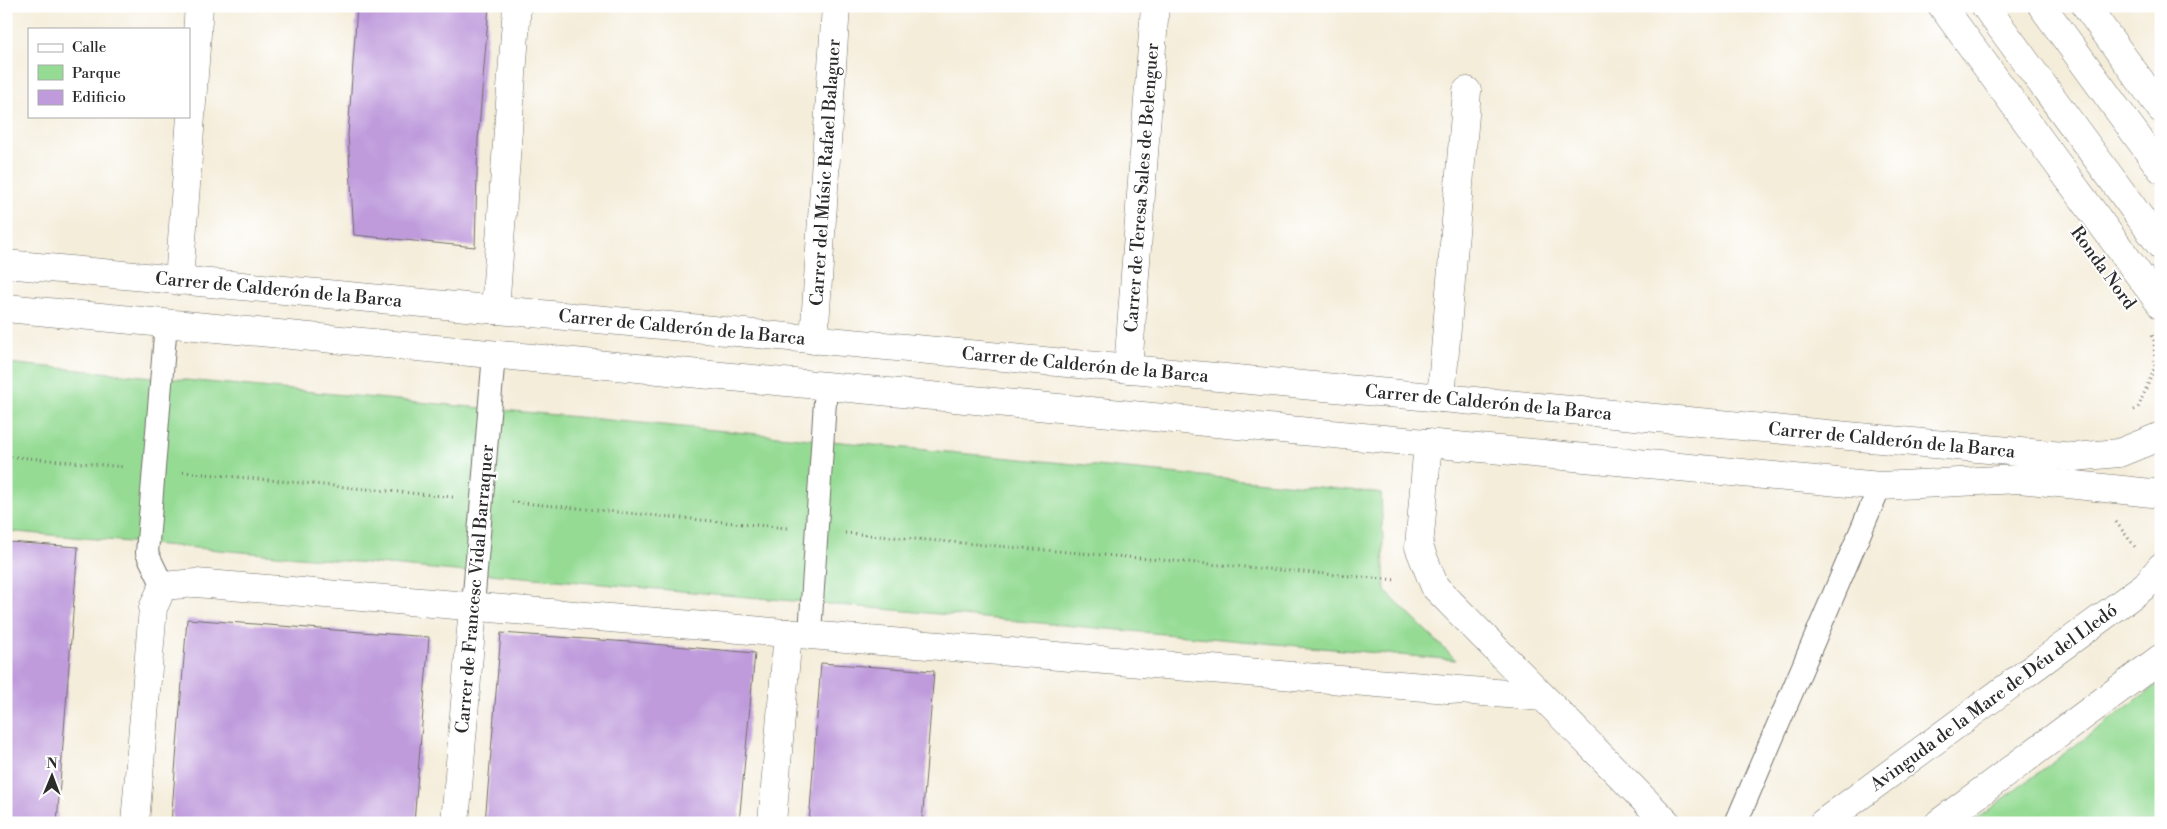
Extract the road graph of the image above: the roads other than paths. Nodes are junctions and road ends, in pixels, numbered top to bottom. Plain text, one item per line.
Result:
1 (199, 6) edge
2 (517, 6) edge
3 (836, 6) edge
4 (1155, 6) edge
5 (1942, 6) edge
6 (1985, 6) edge
7 (2042, 6) edge
8 (2086, 6) edge
9 (1467, 91) dead end
10 (2161, 109) edge
11 (2161, 169) edge
12 (2161, 246) edge
13 (6, 264) edge
14 (179, 281) junction
15 (2161, 305) edge
16 (6, 308) edge
17 (495, 310) junction
18 (166, 323) junction
19 (814, 340) junction
20 (494, 354) junction
21 (1128, 369) junction
22 (826, 386) junction
23 (1441, 398) junction
24 (2161, 436) edge
25 (1428, 443) junction
26 (1880, 486) junction
27 (2161, 494) edge
28 (2153, 576) edge
29 (163, 586) junction
30 (473, 606) junction
31 (799, 634) junction
32 (2161, 658) edge
33 (1542, 697) junction
34 (135, 823) edge
35 (455, 823) edge
36 (772, 823) edge
37 (1667, 823) edge
38 (1736, 823) edge
39 (1823, 823) edge
40 (1939, 823) edge

1 - 14 street
2 - 17 street
3 - 19 street, Carrer del Músic Rafael Balaguer
4 - 21 street, Carrer de Teresa Sales de Belenguer
5 - 15 street, Ronda Nord
6 - 12 street
7 - 11 street
8 - 10 street
9 - 23 street
13 - 14 street, Carrer de Calderón de la Barca
14 - 17 street, Carrer de Calderón de la Barca
16 - 18 street, Carrer de Calderón de la Barca
17 - 19 street, Carrer de Calderón de la Barca
18 - 20 street, Carrer de Calderón de la Barca
18 - 29 street
19 - 21 street, Carrer de Calderón de la Barca
20 - 22 street, Carrer de Calderón de la Barca
20 - 30 street, Carrer de Francesc Vidal Barraquer
21 - 23 street, Carrer de Calderón de la Barca
22 - 25 street, Carrer de Calderón de la Barca
22 - 31 street
23 - 24 street, Carrer de Calderón de la Barca
25 - 26 street, Carrer de Calderón de la Barca
25 - 33 street
26 - 27 street, Carrer de Calderón de la Barca
26 - 38 street
28 - 39 street, Avinguda de la Mare de Déu del Lledó
29 - 30 street
29 - 34 street
30 - 31 street
30 - 35 street, Carrer de Francesc Vidal Barraquer
31 - 33 street
31 - 36 street
32 - 40 street
33 - 37 street

